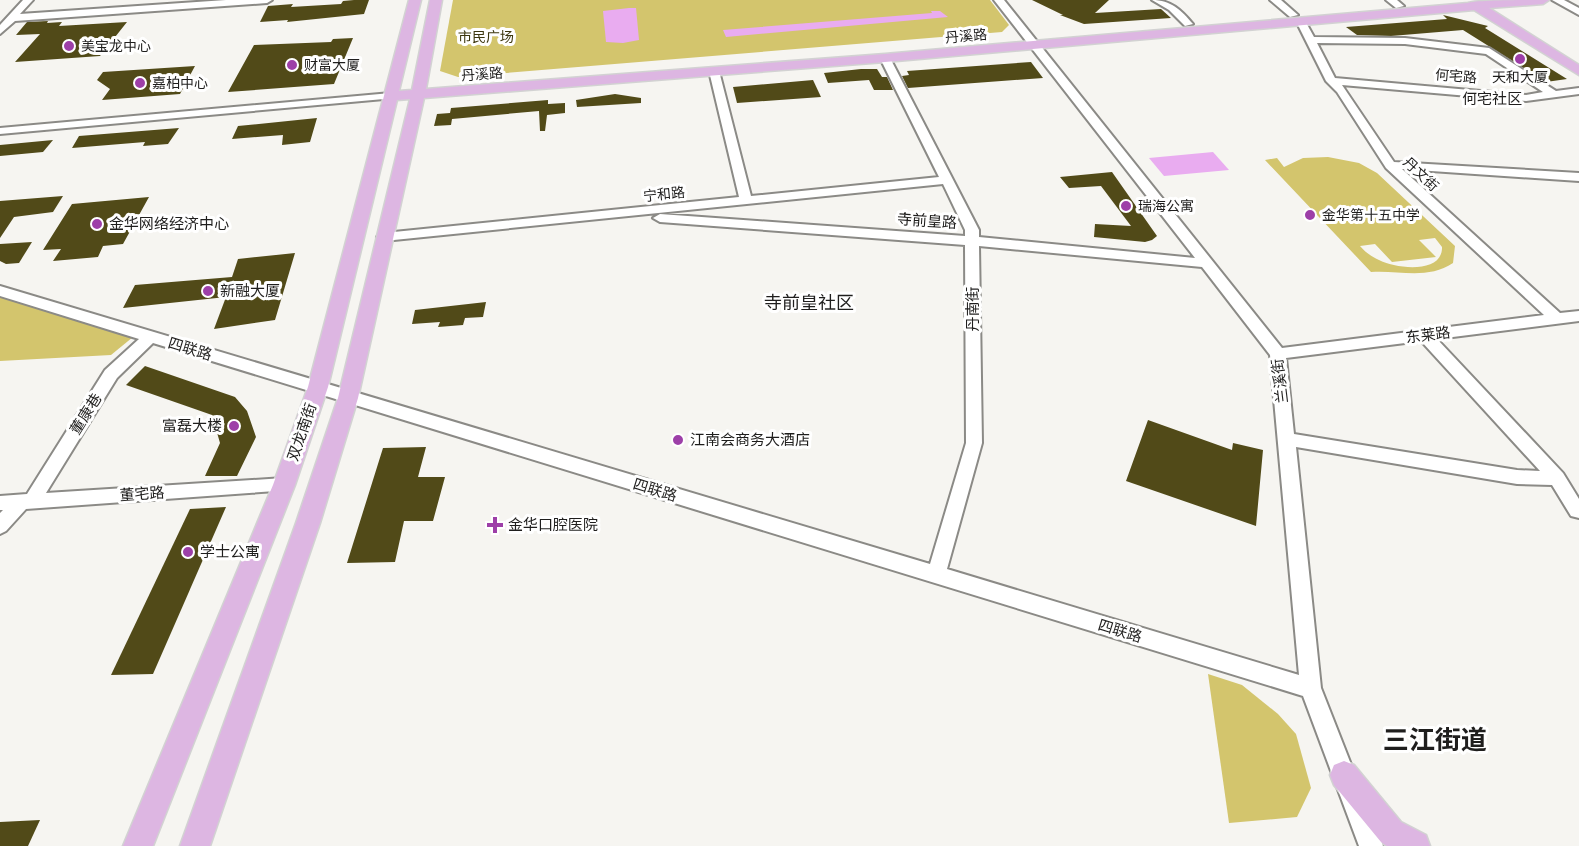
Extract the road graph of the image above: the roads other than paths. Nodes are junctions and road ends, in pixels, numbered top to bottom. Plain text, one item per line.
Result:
1 (28, 0) edge
2 (267, 0) edge
3 (415, 0) edge
4 (436, 0) edge
5 (999, 0) edge
6 (1157, 0) edge
7 (1275, 0) edge
8 (1544, 0) edge
9 (1557, 0) edge
10 (241, 1) edge
11 (1476, 2) edge
12 (1395, 3) edge
13 (1579, 12) edge
14 (12, 18) junction
15 (1297, 18) junction
16 (1188, 24) junction
17 (0, 31) edge
18 (1311, 40) junction
19 (1032, 41) junction
20 (885, 58) junction
21 (1579, 59) edge
22 (714, 71) junction
23 (1579, 71) edge
24 (1331, 81) junction
25 (417, 90) junction
26 (1579, 91) edge
27 (1553, 94) junction
28 (392, 96) junction
29 (0, 131) edge
30 (1390, 165) junction
31 (1579, 177) edge
32 (947, 180) junction
33 (746, 201) junction
34 (648, 211) junction
35 (384, 237) junction
36 (972, 241) junction
37 (1206, 263) junction
38 (0, 291) edge
39 (1579, 316) edge
40 (1557, 319) junction
41 (1425, 336) junction
42 (150, 337) junction
43 (1278, 354) junction
44 (318, 387) junction
45 (348, 398) junction
46 (1286, 439) junction
47 (1557, 478) junction
48 (284, 485) junction
49 (27, 501) junction
50 (0, 503) edge
51 (1577, 511) dead end
52 (0, 526) edge
53 (936, 575) junction
54 (1311, 688) junction
55 (1344, 775) junction
56 (138, 846) edge
57 (195, 846) edge
58 (1371, 846) edge
59 (1415, 846) edge

1 - 14 street
2 - 10 street
3 - 28 main road, 双龙南街
4 - 25 main road
5 - 19 street, 兰溪街
6 - 16 street
7 - 15 street
8 - 11 main road, 丹溪路
9 - 13 street
10 - 14 street
11 - 12 main road, 丹溪路
11 - 15 main road, 丹溪路
11 - 21 main road
11 - 23 main road
12 - 15 main road, 丹溪路
14 - 17 street
15 - 16 main road, 丹溪路
15 - 18 street, 丹文街
15 - 19 main road, 丹溪路
16 - 19 main road, 丹溪路
18 - 24 street, 丹文街
18 - 27 street
19 - 20 main road, 丹溪路
19 - 25 main road, 丹溪路
19 - 37 street, 兰溪街
20 - 22 main road, 丹溪路
20 - 32 street, 丹南街
22 - 25 main road, 丹溪路
22 - 33 street
24 - 27 street, 何宅路
24 - 30 street, 丹文街
25 - 28 main road, 丹溪路
25 - 35 main road
26 - 27 street, 何宅路
28 - 29 street, 丹溪路
28 - 44 main road, 双龙南街
30 - 31 street
30 - 40 street, 丹文街
32 - 33 street, 宁和路
32 - 36 street, 丹南街
33 - 34 street, 宁和路
34 - 35 street, 宁和路
34 - 36 street, 寺前皇路
35 - 45 main road
36 - 37 street, 寺前皇路
36 - 53 street, 丹南街
37 - 43 street, 兰溪街
38 - 42 street, 四联路
39 - 40 street, 东莱路
40 - 41 street, 东莱路
41 - 43 street, 东莱路
41 - 47 street
42 - 44 street, 四联路
42 - 49 street, 董康巷
43 - 46 street, 兰溪街
44 - 45 street, 四联路
44 - 48 main road, 双龙南街
45 - 53 street, 四联路
45 - 57 main road
46 - 47 street
46 - 54 street, 兰溪街
47 - 51 street
48 - 49 street, 董宅路
48 - 56 main road, 双龙南街
49 - 50 street, 董宅路
49 - 52 street, 董康巷
53 - 54 street, 四联路
54 - 55 street, 兰溪街
55 - 58 street, 兰溪街
55 - 59 main road

